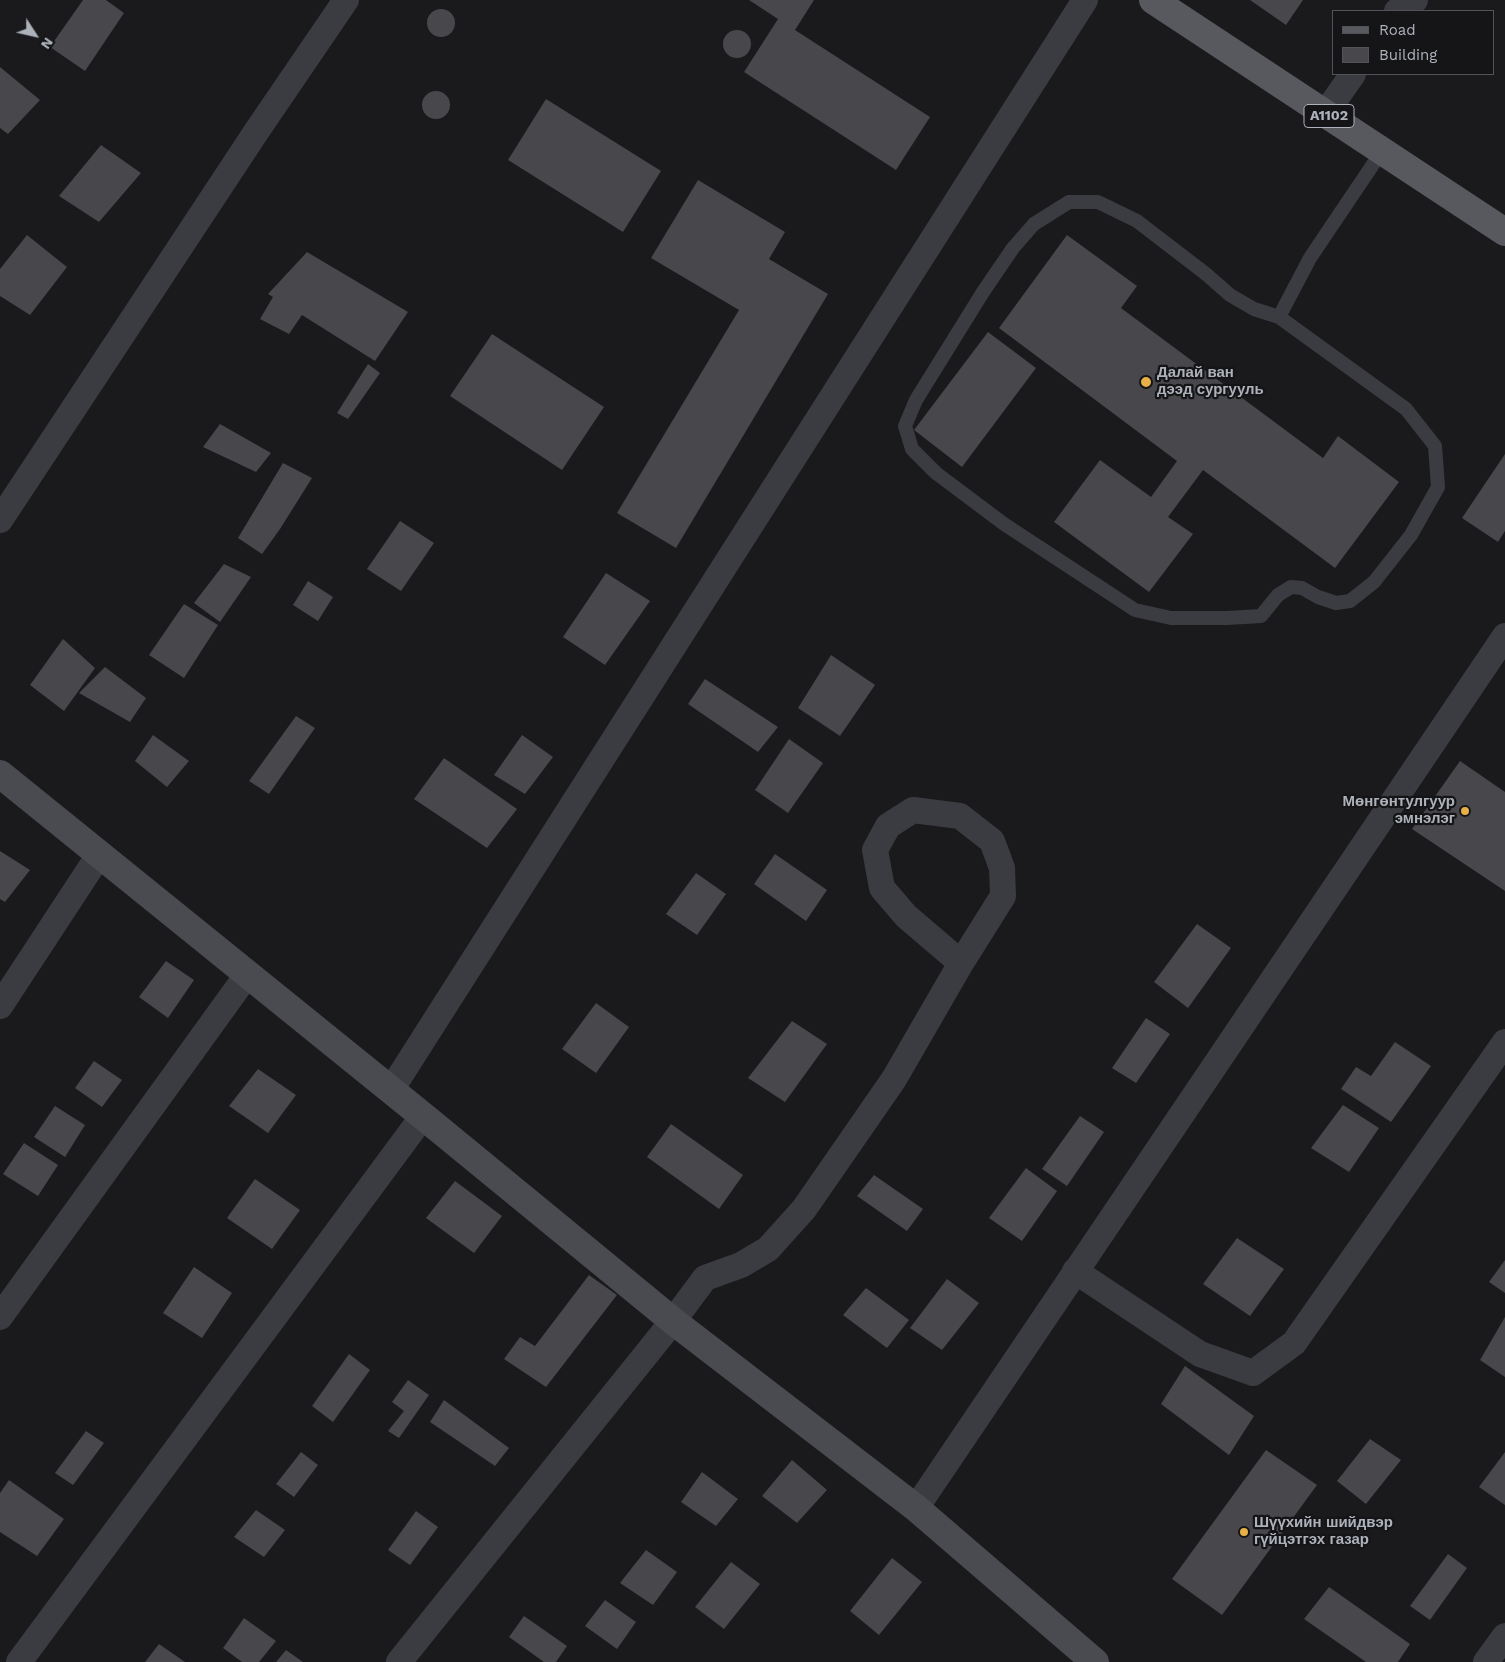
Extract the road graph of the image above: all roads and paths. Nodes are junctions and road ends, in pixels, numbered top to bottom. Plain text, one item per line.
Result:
1 (346, 0) edge
2 (1085, 0) edge
3 (1153, 0) edge
4 (1415, 0) edge
5 (1399, 10) edge
6 (1352, 75) edge
7 (1325, 114) junction
8 (1382, 151) junction
9 (1505, 232) edge
10 (1279, 317) junction
11 (0, 520) edge
12 (1505, 636) edge
13 (0, 774) edge
14 (99, 855) junction
15 (961, 963) junction
16 (247, 975) junction
17 (0, 1006) edge
18 (1505, 1042) edge
19 (391, 1090) junction
20 (422, 1116) junction
21 (1075, 1272) junction
22 (0, 1317) edge
23 (673, 1321) junction
24 (916, 1508) junction
25 (1505, 1636) edge
26 (19, 1662) edge
27 (399, 1662) edge
28 (1095, 1662) edge
29 (1486, 1662) edge

1 - 11 street
2 - 19 street
3 - 7 main road, A1102
4 - 5 street
6 - 7 street
7 - 8 main road, A1102
8 - 9 main road, A1102
8 - 10 lane
10 - 10 lane
12 - 21 street
13 - 14 main road
14 - 16 main road
14 - 17 street
15 - 15 street
15 - 23 street
16 - 19 main road
16 - 22 street
18 - 21 street
19 - 20 main road
20 - 23 main road
20 - 26 street
21 - 24 street
23 - 24 main road
23 - 27 street
24 - 28 main road
25 - 29 street

